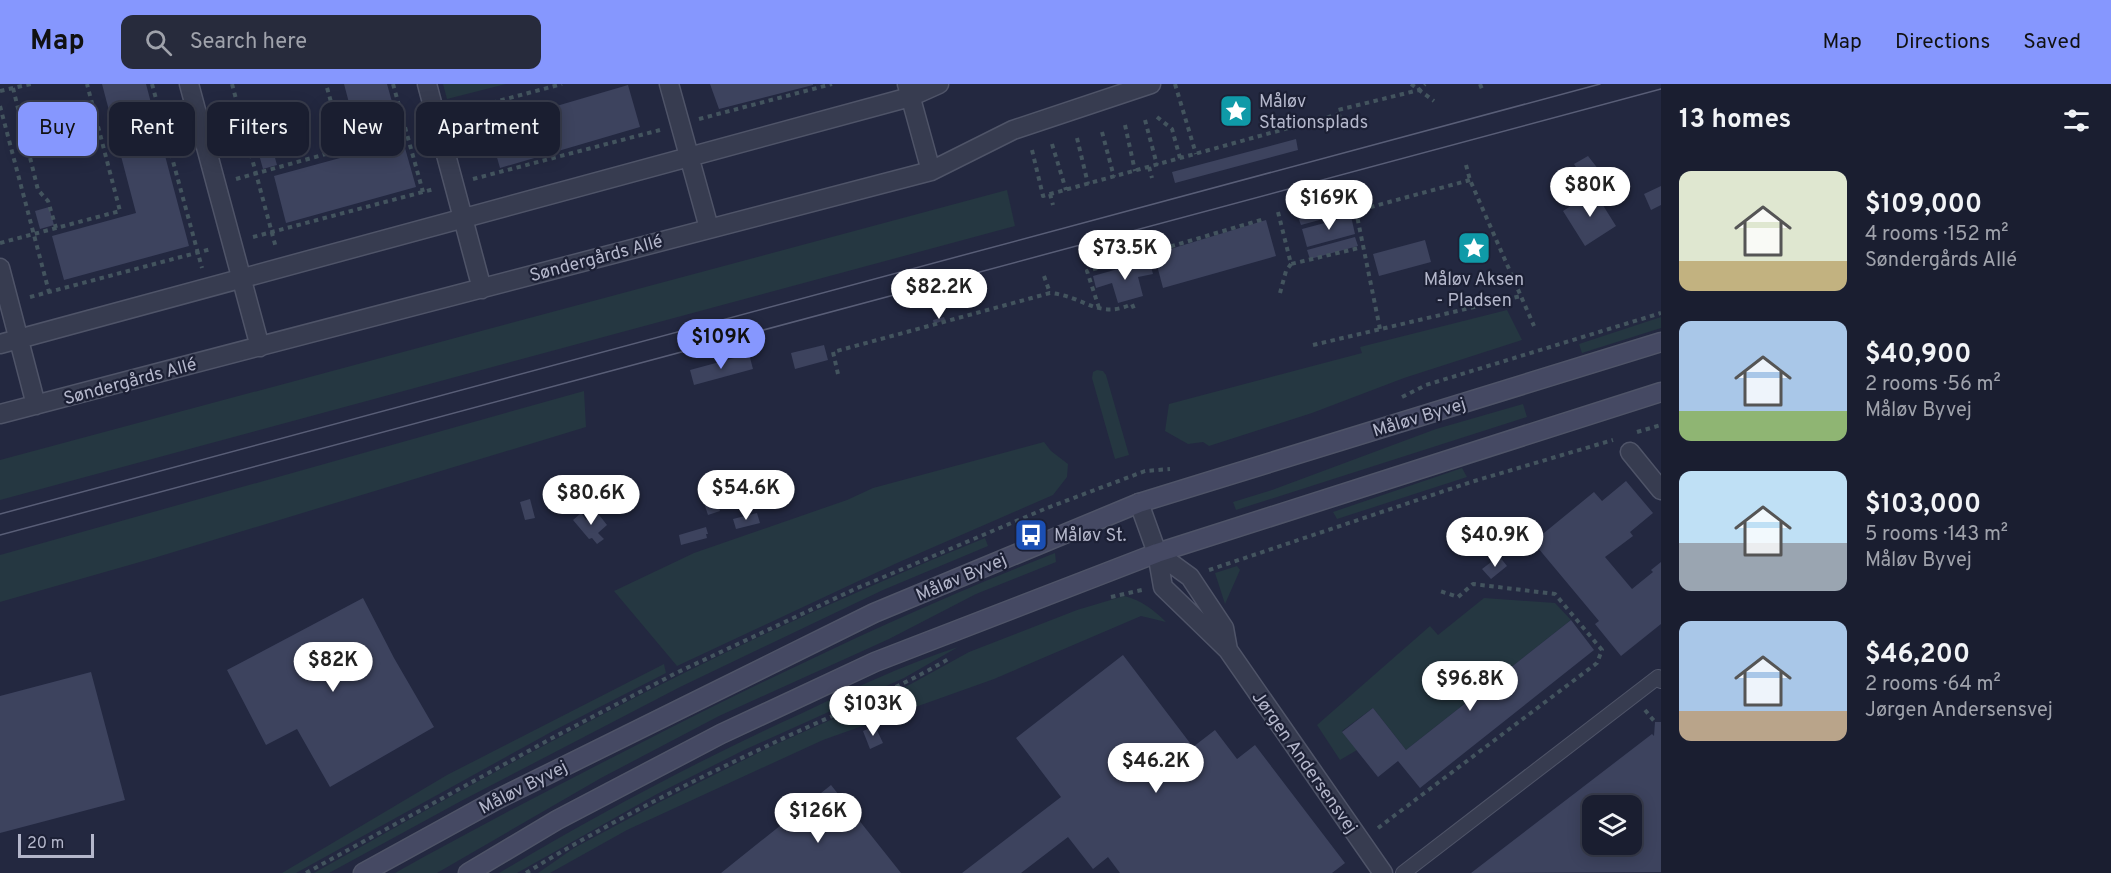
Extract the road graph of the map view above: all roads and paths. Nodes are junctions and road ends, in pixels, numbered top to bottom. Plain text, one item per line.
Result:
1 (31, 84) edge
2 (87, 84) edge
3 (152, 84) edge
4 (189, 84) edge
5 (232, 84) edge
6 (326, 84) edge
7 (393, 84) edge
8 (427, 84) edge
9 (562, 84) edge
10 (669, 84) edge
11 (832, 84) edge
12 (939, 84) edge
13 (1151, 84) edge
14 (1175, 84) edge
15 (1411, 84) edge
16 (1425, 84) edge
17 (13, 88) junction
18 (909, 90) edge
19 (1419, 90) junction
20 (0, 91) edge
21 (1434, 101) dead end
22 (432, 102) edge
23 (495, 102) edge
24 (0, 106) edge
25 (1340, 114) junction
26 (1157, 117) dead end
27 (1145, 120) dead end
28 (680, 124) junction
29 (1125, 125) dead end
30 (1342, 127) dead end
31 (1102, 132) dead end
32 (1077, 138) dead end
33 (1052, 144) dead end
34 (1032, 150) dead end
35 (1196, 154) junction
36 (446, 156) edge
37 (689, 157) junction
38 (1180, 158) junction
39 (1157, 165) junction
40 (1466, 165) dead end
41 (1149, 167) junction
42 (932, 171) junction
43 (1135, 171) junction
44 (256, 173) junction
45 (1114, 177) junction
46 (1152, 178) dead end
47 (1470, 180) junction
48 (454, 184) junction
49 (1089, 184) junction
50 (1065, 190) junction
51 (423, 192) junction
52 (1050, 194) junction
53 (1053, 205) dead end
54 (1278, 212) dead end
55 (463, 219) junction
56 (1264, 219) dead end
57 (56, 228) junction
58 (709, 228) junction
59 (271, 232) junction
60 (34, 234) junction
61 (0, 243) edge
62 (232, 243) junction
63 (1364, 248) junction
64 (198, 252) junction
65 (1291, 264) junction
66 (1086, 265) dead end
67 (0, 268) edge
68 (281, 269) junction
69 (1087, 271) junction
70 (1044, 276) dead end
71 (242, 280) junction
72 (482, 288) junction
73 (208, 289) junction
74 (49, 292) junction
75 (1050, 293) junction
76 (1280, 293) dead end
77 (1521, 296) junction
78 (9, 303) junction
79 (1099, 308) junction
80 (1134, 309) dead end
81 (1534, 326) dead end
82 (1380, 329) junction
83 (19, 339) junction
84 (1661, 342) edge
85 (0, 344) edge
86 (1314, 345) dead end
87 (260, 346) junction
88 (838, 374) dead end
89 (1661, 392) edge
90 (36, 405) junction
91 (0, 414) edge
92 (1661, 425) edge
93 (1616, 439) dead end
94 (1628, 444) joint
95 (1661, 490) edge
96 (1139, 503) junction
97 (1157, 553) junction
98 (1190, 577) junction
99 (1163, 587) junction
100 (1440, 591) dead end
101 (1108, 597) dead end
102 (1228, 650) junction
103 (954, 656) dead end
104 (1661, 681) edge
105 (1360, 841) junction
106 (363, 873) edge
107 (468, 873) edge
108 (526, 873) edge
109 (1383, 873) edge
110 (1402, 873) edge

1 - 17 path
2 - 57 path
3 - 64 path
4 - 62 street
5 - 44 path
6 - 44 path
7 - 51 path
8 - 22 street
9 - 23 path
10 - 28 street
11 - 28 path
12 - 18 street
13 - 42 street, Søndergårds Allé
14 - 35 path
15 - 19 path
16 - 19 path
17 - 20 path
17 - 57 path
18 - 37 street
18 - 42 street
19 - 21 path
19 - 25 path
24 - 60 path
25 - 30 path
25 - 35 path
26 - 38 path
27 - 39 path
28 - 37 street
28 - 48 path
29 - 43 path
31 - 45 path
32 - 49 path
33 - 50 path
34 - 52 path
35 - 38 path
36 - 48 street
37 - 55 street
37 - 58 street
38 - 39 path
39 - 41 path
40 - 47 path
41 - 43 path
41 - 46 path
42 - 58 street, Søndergårds Allé
43 - 45 path
44 - 59 path
45 - 49 path
47 - 63 path
47 - 77 path
48 - 51 path
48 - 55 street
49 - 50 path
50 - 52 path
51 - 59 path
52 - 53 path
54 - 65 path
55 - 68 street
55 - 72 street
56 - 69 path
57 - 60 path
58 - 72 street, Søndergårds Allé
59 - 62 path
59 - 68 path
60 - 61 path
60 - 74 path
62 - 64 path
62 - 71 street
63 - 65 path
63 - 82 path
64 - 73 path
64 - 74 path
65 - 76 path
66 - 69 path
67 - 78 street
68 - 71 street
69 - 79 path
70 - 75 path
71 - 73 street
71 - 87 street
72 - 87 street, Søndergårds Allé
73 - 83 street
74 - 78 path
75 - 79 path
75 - 88 path
77 - 81 path
77 - 82 path
78 - 83 street
79 - 80 path
82 - 86 path
83 - 85 street
83 - 90 street
84 - 96 main road, Måløv Byvej
87 - 90 street, Søndergårds Allé
89 - 97 main road
90 - 91 street, Søndergårds Allé
92 - 94 path
93 - 98 path
94 - 95 street
96 - 97 street
96 - 106 main road, Måløv Byvej
97 - 98 street, Jørgen Andersensvej
97 - 99 street
97 - 107 main road
98 - 102 street, Jørgen Andersensvej
99 - 101 path
99 - 102 street, Jørgen Andersensvej
100 - 105 path
102 - 105 street, Jørgen Andersensvej
103 - 108 path
104 - 110 lane
105 - 109 street, Jørgen Andersensvej

